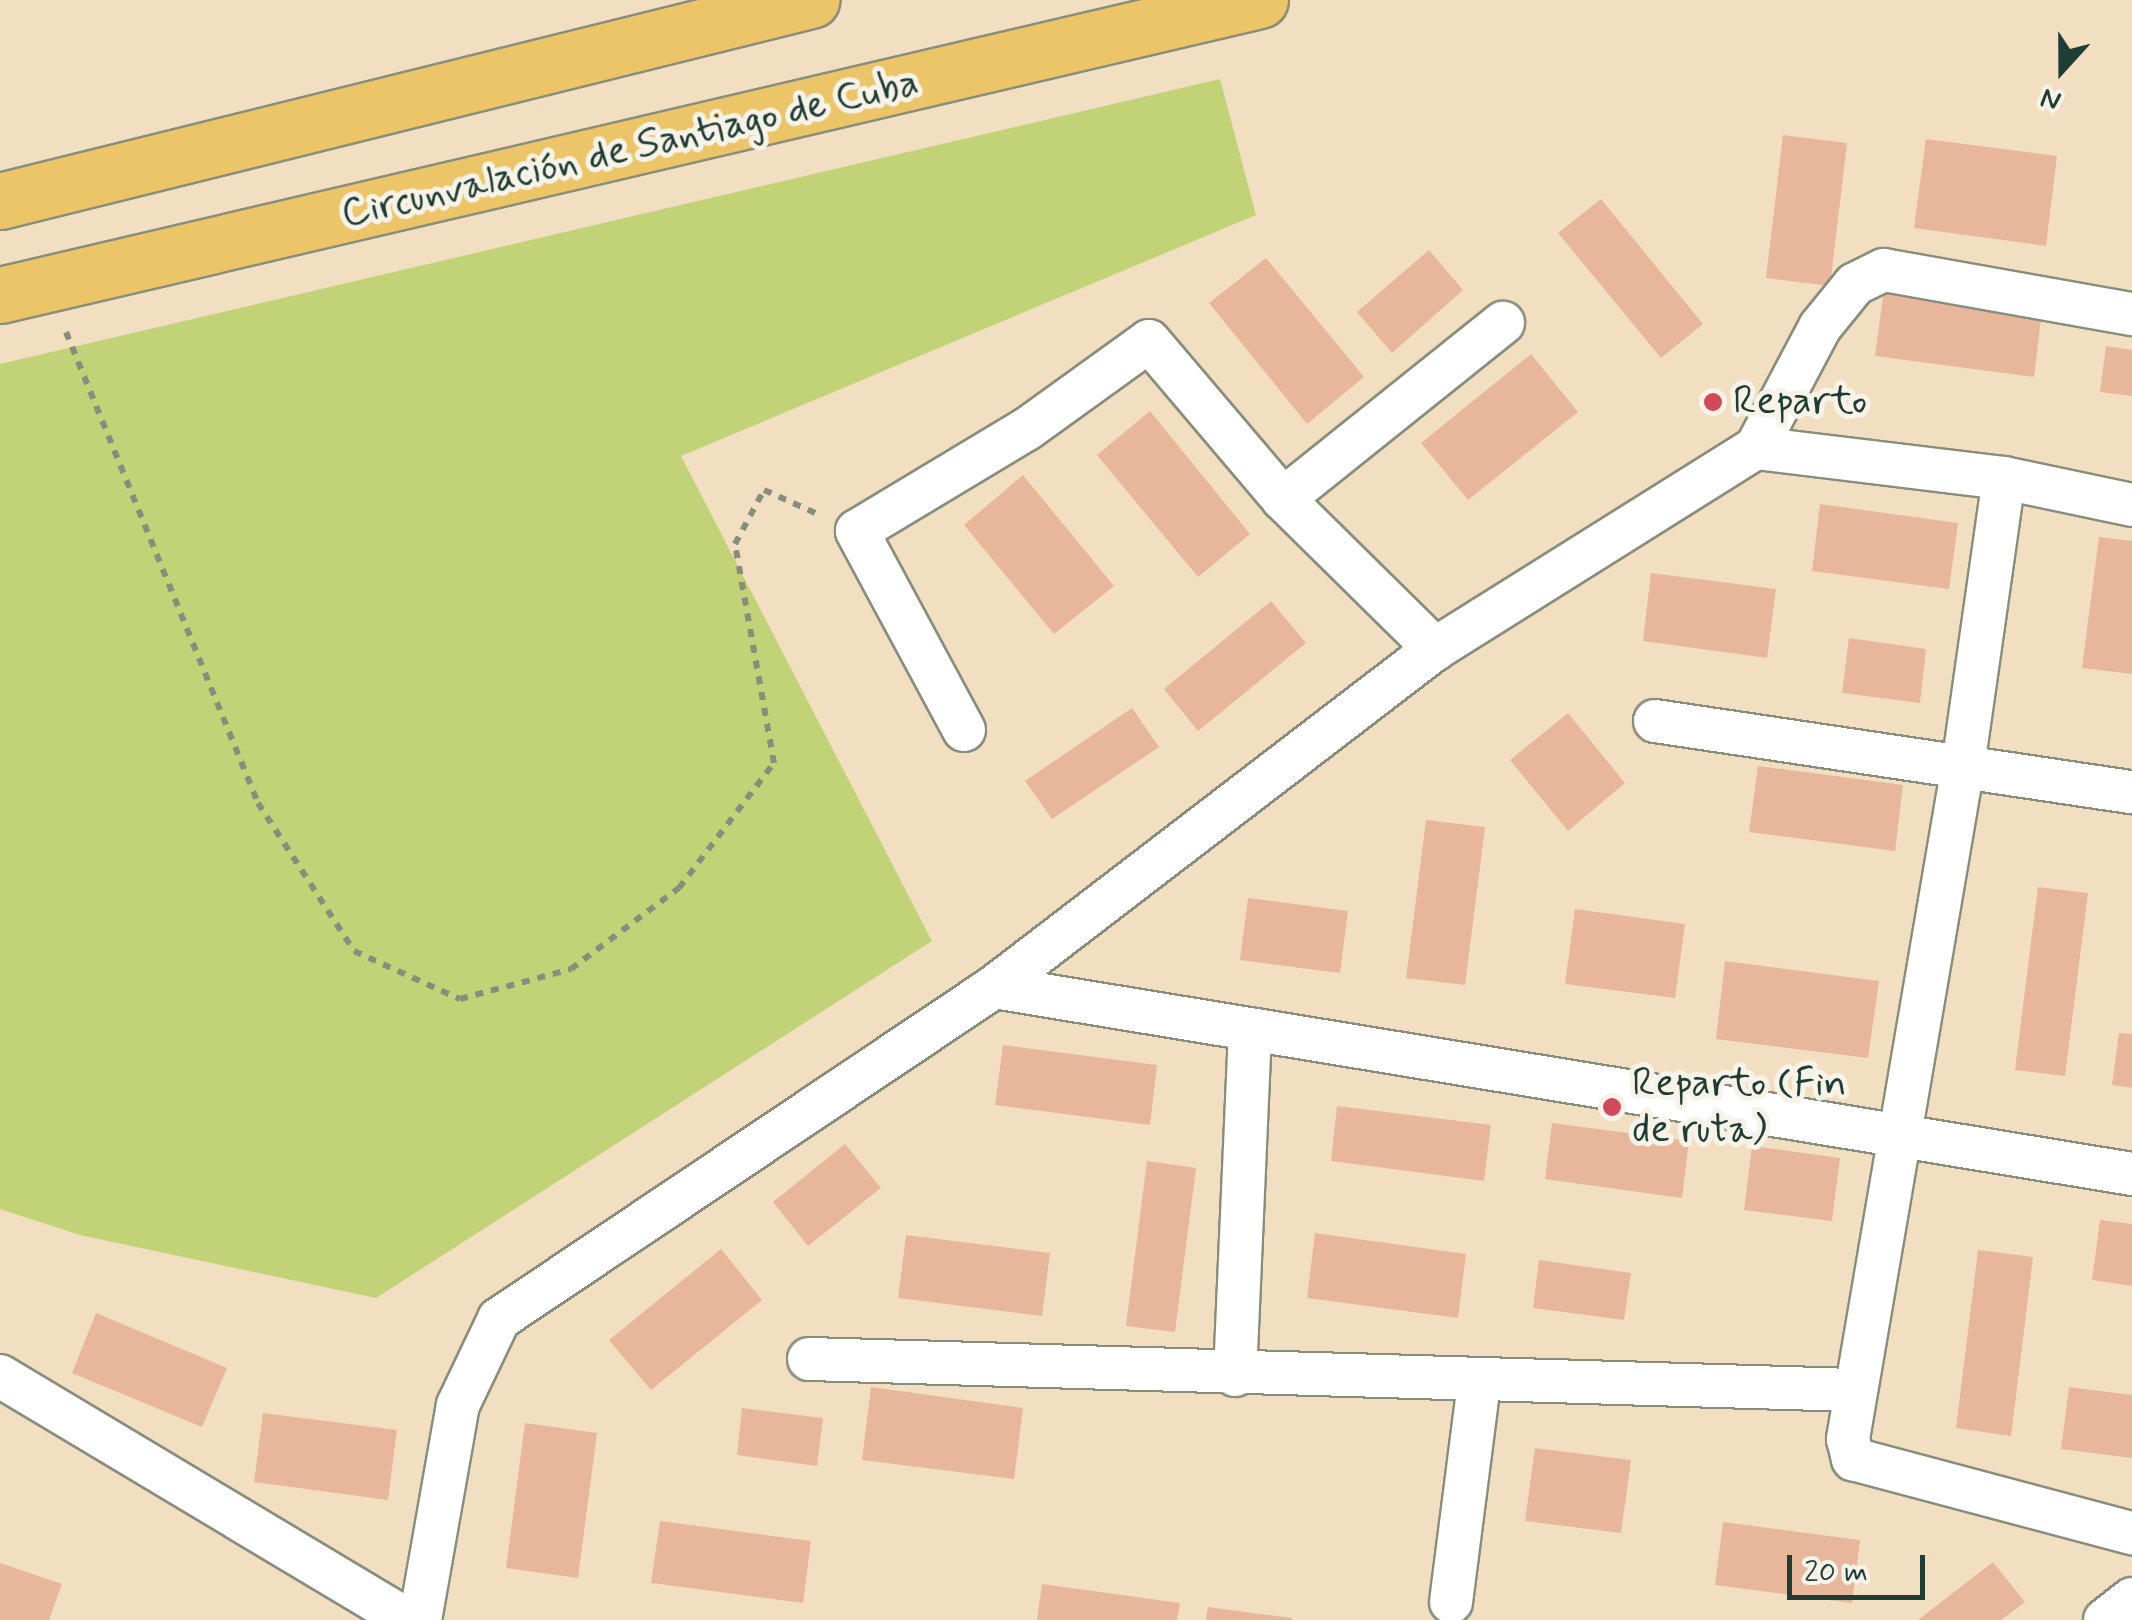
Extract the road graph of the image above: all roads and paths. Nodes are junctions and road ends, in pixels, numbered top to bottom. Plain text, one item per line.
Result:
1 (811, 0) edge
2 (1260, 0) edge
3 (0, 201) edge
4 (23, 290) edge
5 (2132, 314) edge
6 (1503, 324) dead end
7 (1756, 448) junction
8 (2004, 478) junction
9 (1283, 499) junction
10 (2132, 505) edge
11 (857, 531) junction
12 (1435, 649) junction
13 (1655, 721) dead end
14 (964, 730) dead end
15 (1963, 766) junction
16 (2132, 792) edge
17 (994, 987) junction
18 (1250, 1029) junction
19 (1900, 1131) junction
20 (2132, 1174) edge
21 (809, 1359) dead end
22 (1235, 1375) junction
23 (0, 1376) edge
24 (1478, 1384) junction
25 (1854, 1390) junction
26 (2132, 1532) edge
27 (2132, 1599) edge
28 (1451, 1602) dead end
29 (407, 1620) edge
30 (420, 1620) edge
31 (2105, 1620) edge

1 - 3 highway
2 - 4 highway, Circunvalación de Santiago de Cuba
4 - 11 path
5 - 7 street
6 - 9 street
7 - 8 street
7 - 12 street
8 - 10 street
8 - 15 street
9 - 11 street
9 - 12 street
11 - 14 street
12 - 17 street
13 - 15 street
15 - 16 street
15 - 19 street
17 - 18 street
17 - 30 street
18 - 19 street
18 - 22 street
19 - 20 street
19 - 25 street
21 - 22 street
22 - 24 street
23 - 29 street
24 - 25 street
24 - 28 street
25 - 26 street
27 - 31 street

